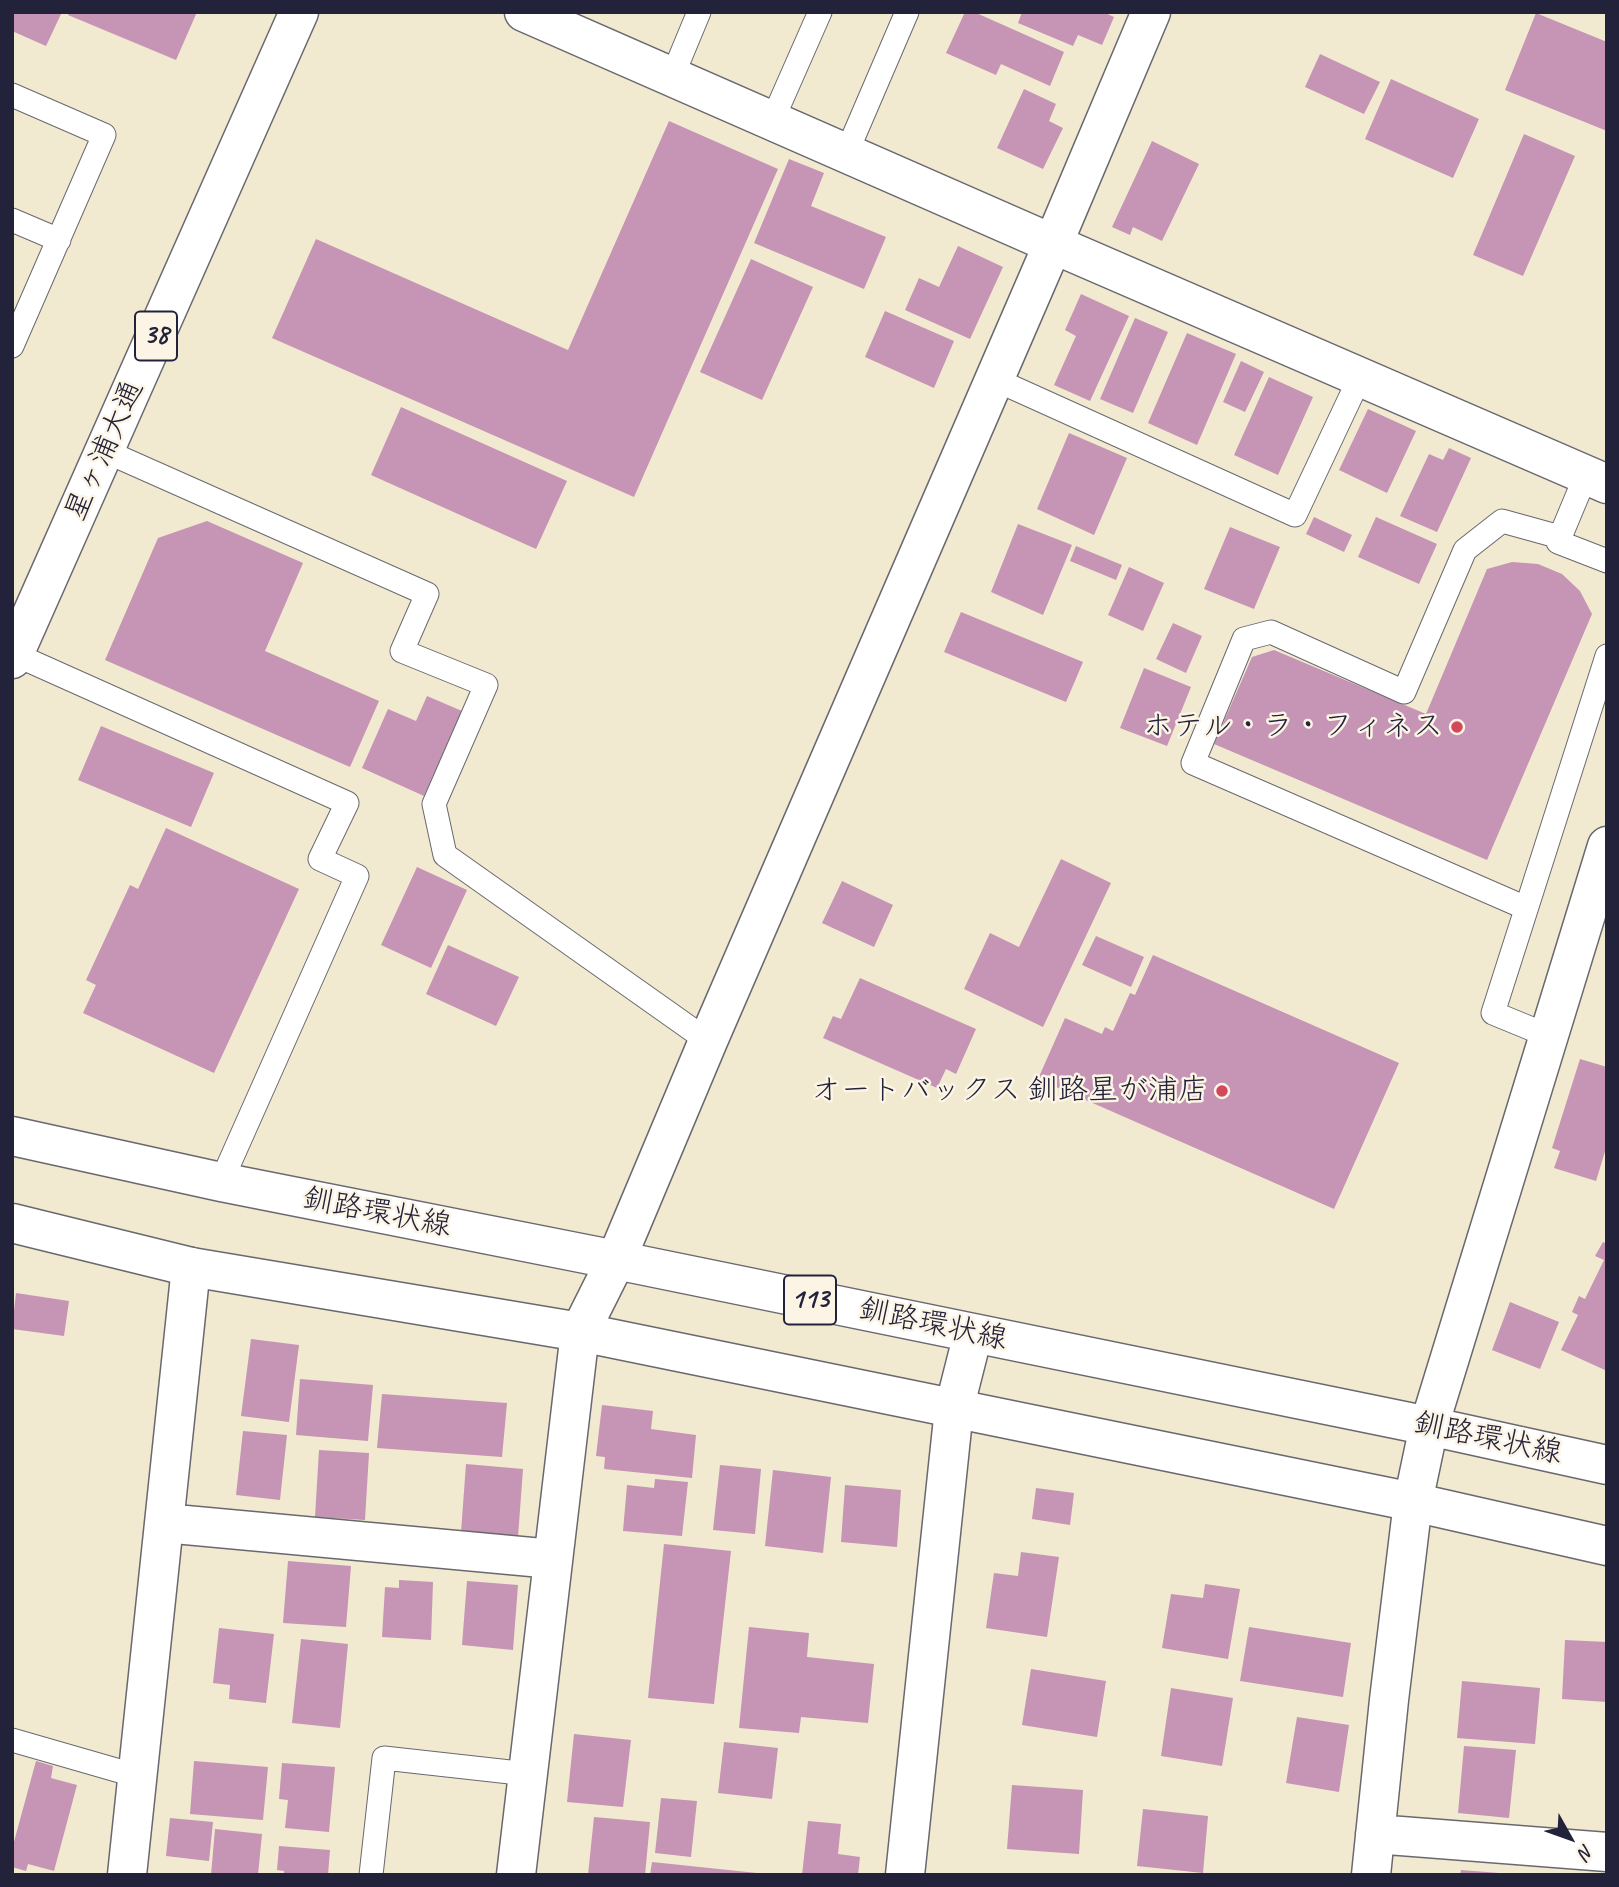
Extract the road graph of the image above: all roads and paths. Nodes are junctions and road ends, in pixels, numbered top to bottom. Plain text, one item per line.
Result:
1 (299, 12) edge
2 (524, 12) edge
3 (699, 12) edge
4 (820, 12) edge
5 (907, 12) edge
6 (1151, 12) edge
7 (673, 77) junction
8 (12, 95) edge
9 (772, 121) junction
10 (846, 153) junction
11 (12, 220) edge
12 (59, 240) junction
13 (1053, 244) junction
14 (12, 346) edge
15 (1360, 377) junction
16 (994, 379) junction
17 (105, 451) junction
18 (1596, 479) edge
19 (1560, 537) junction
20 (1607, 561) edge
21 (13, 656) edge
22 (1607, 656) edge
23 (1607, 846) edge
24 (1526, 908) junction
25 (1549, 1036) junction
26 (708, 1041) junction
27 (12, 1136) edge
28 (221, 1182) junction
29 (12, 1223) edge
30 (616, 1260) junction
31 (191, 1267) junction
32 (580, 1332) junction
33 (973, 1334) junction
34 (954, 1409) junction
35 (1429, 1426) junction
36 (1607, 1465) edge
37 (1413, 1502) junction
38 (164, 1523) junction
39 (1607, 1546) edge
40 (553, 1559) junction
41 (12, 1740) edge
42 (528, 1774) junction
43 (137, 1776) junction
44 (1375, 1834) junction
45 (1607, 1852) edge
46 (127, 1875) edge
47 (371, 1875) edge
48 (516, 1875) edge
49 (905, 1875) edge
50 (1371, 1875) edge

1 - 17 main road, 星ヶ浦大通 / 38
2 - 7 main road
3 - 7 lane
4 - 9 lane
5 - 10 lane
6 - 13 main road
7 - 9 main road
8 - 12 lane
9 - 10 main road
10 - 13 main road
11 - 12 lane
12 - 14 lane
13 - 15 main road
13 - 16 main road
15 - 16 lane
15 - 18 main road
16 - 26 main road
17 - 21 main road, 星ヶ浦大通 / 38
17 - 26 lane
18 - 19 lane
19 - 20 lane
19 - 24 lane
21 - 28 lane
22 - 24 lane
23 - 25 main road
24 - 25 lane
25 - 35 main road
26 - 30 main road
27 - 28 main road, 釧路環状線 / 113
28 - 30 main road, 釧路環状線 / 113
29 - 31 main road
30 - 32 main road
30 - 33 main road, 釧路環状線 / 113
31 - 32 main road
31 - 38 main road
32 - 34 main road
32 - 40 main road
33 - 34 main road
33 - 35 main road, 釧路環状線 / 113
34 - 37 main road
34 - 49 main road
35 - 36 main road, 釧路環状線 / 113
35 - 37 main road
37 - 39 main road
37 - 44 main road
38 - 40 main road
38 - 43 main road
40 - 42 main road
41 - 43 lane
42 - 47 lane
42 - 48 main road
43 - 46 main road
44 - 45 main road
44 - 50 main road

